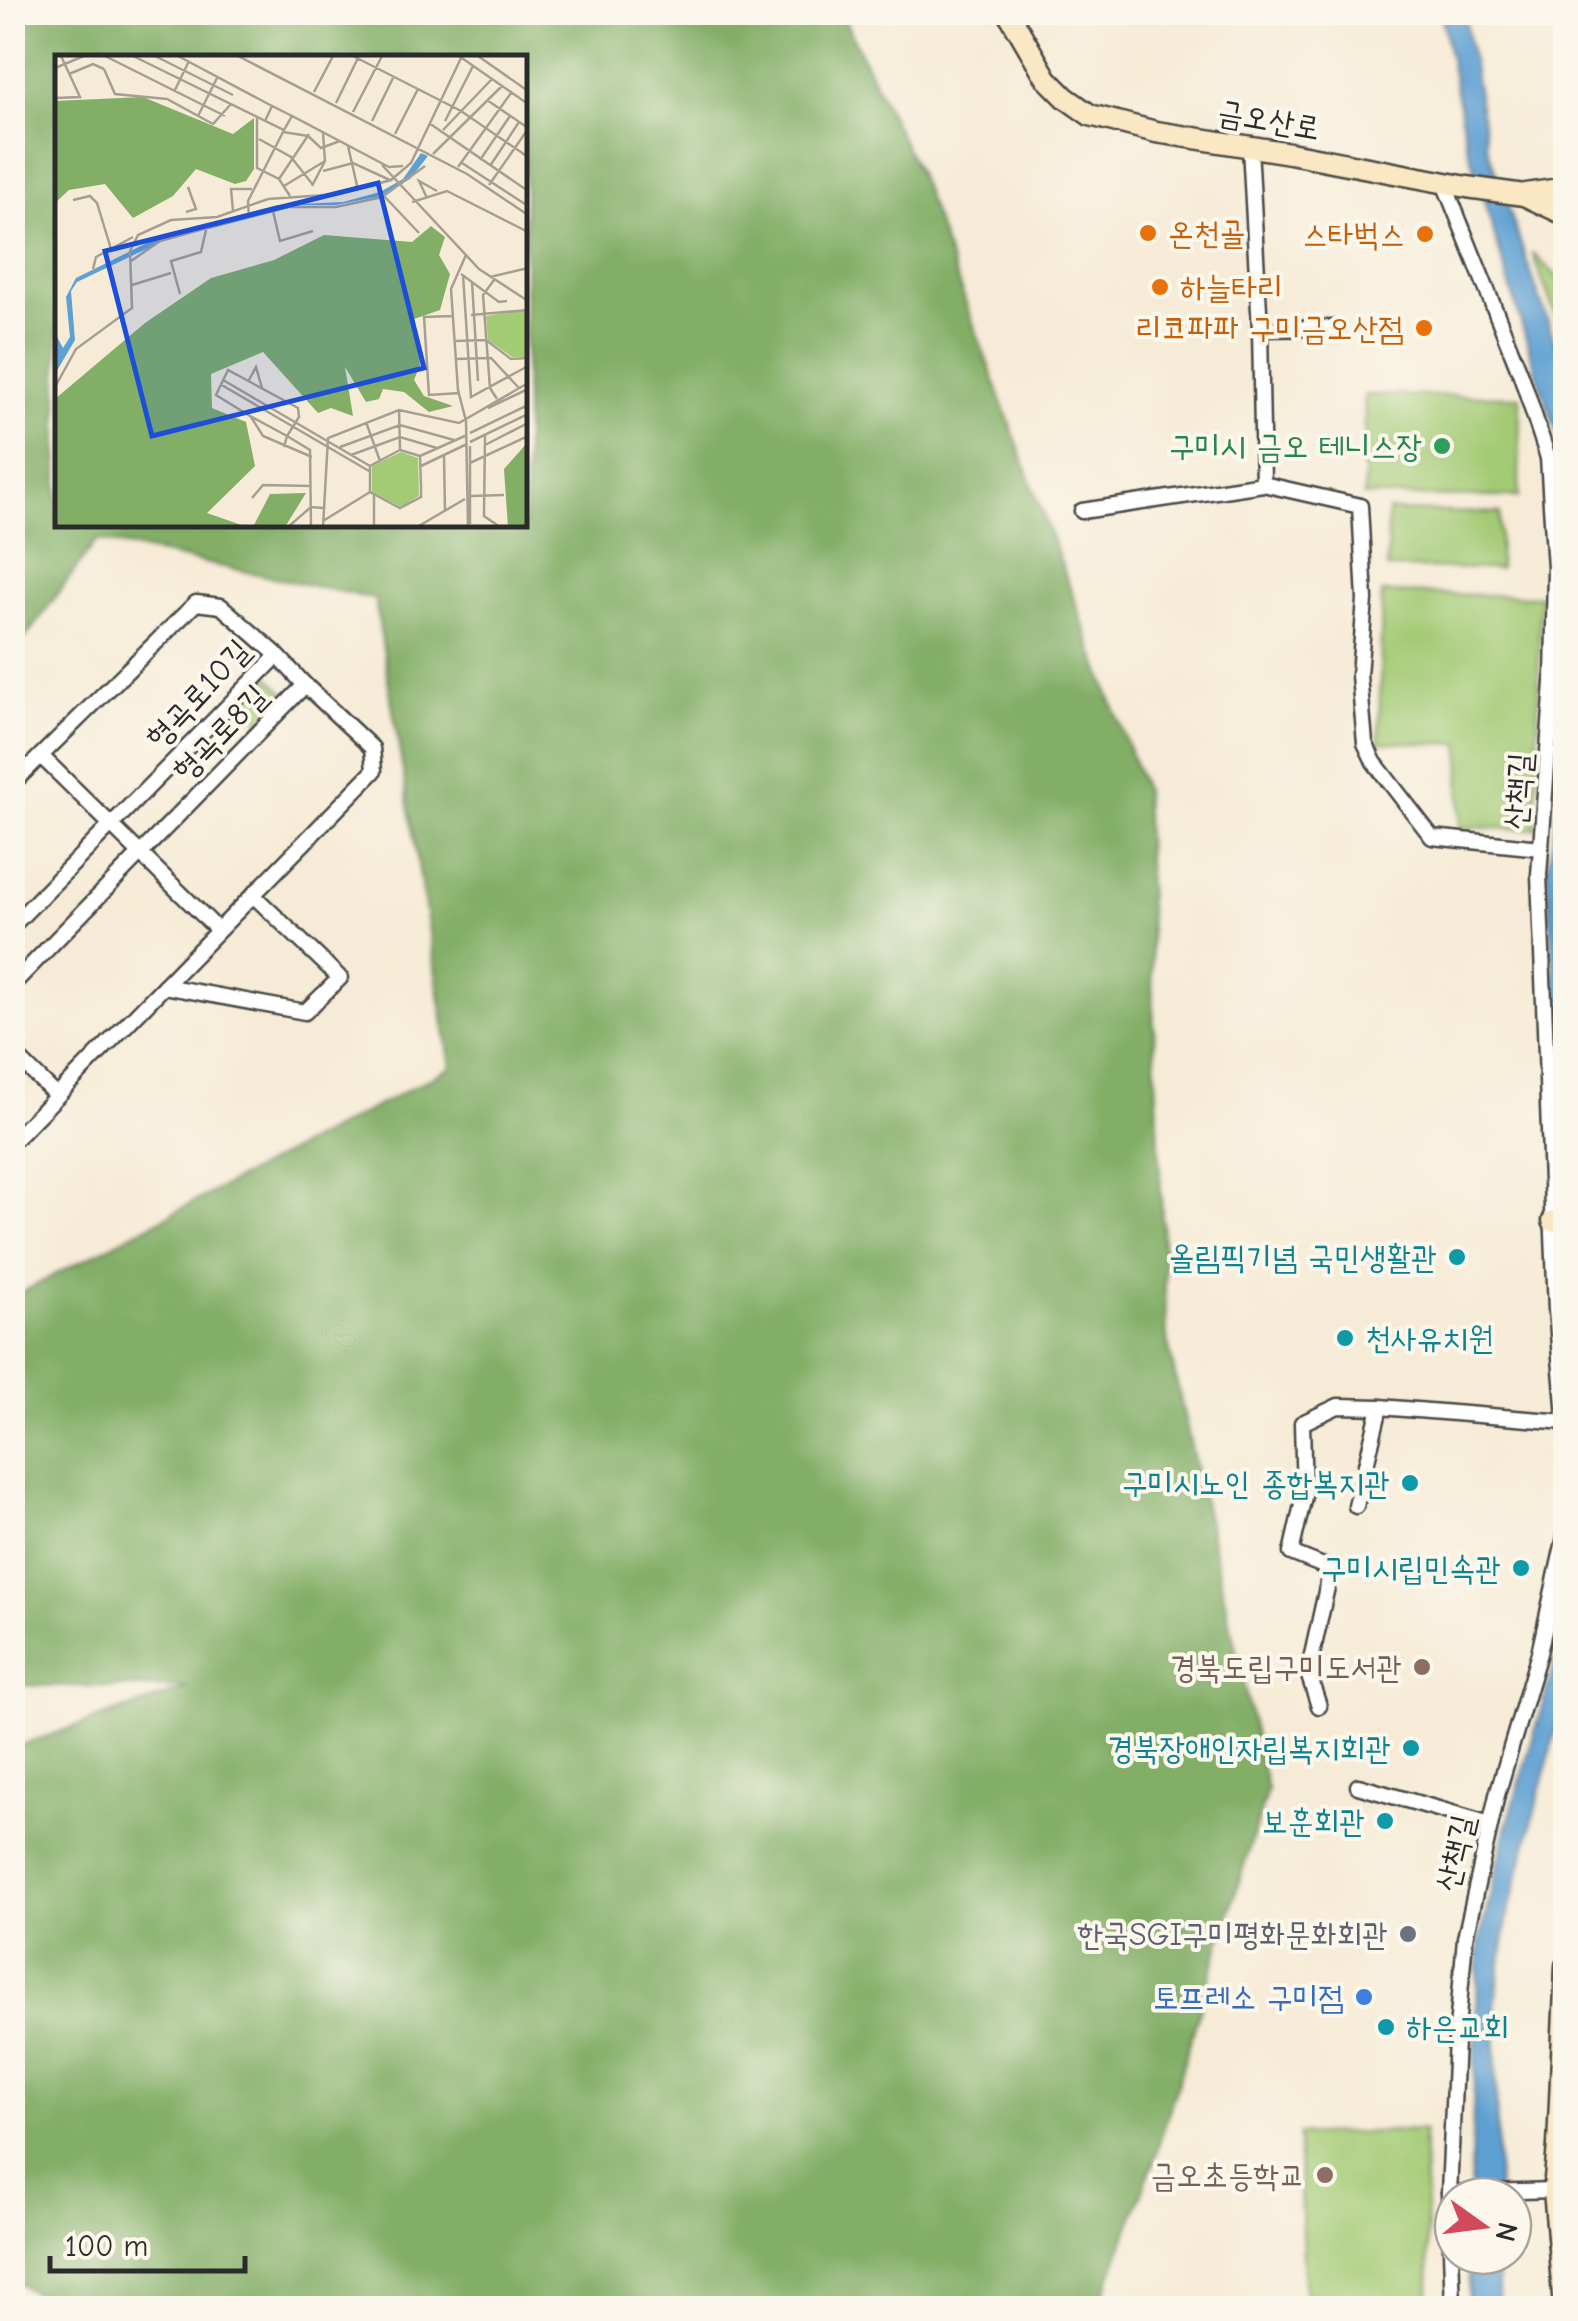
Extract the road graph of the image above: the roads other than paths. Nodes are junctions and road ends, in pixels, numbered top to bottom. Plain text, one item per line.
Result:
1 (1008, 12) edge
2 (1250, 147) junction
3 (1444, 182) junction
4 (1566, 188) edge
5 (1524, 194) junction
6 (1566, 215) edge
7 (1338, 328) dead end
8 (1260, 330) junction
9 (1263, 484) junction
10 (1082, 511) dead end
11 (276, 656) junction
12 (304, 685) junction
13 (42, 756) junction
14 (12, 784) edge
15 (111, 825) junction
16 (1541, 848) junction
17 (140, 854) junction
18 (254, 895) junction
19 (12, 926) edge
20 (218, 930) junction
21 (12, 985) edge
22 (164, 986) junction
23 (12, 1052) edge
24 (57, 1096) junction
25 (12, 1142) edge
26 (1559, 1221) edge
27 (1380, 1407) junction
28 (1565, 1422) edge
29 (1566, 1430) edge
30 (1356, 1506) dead end
31 (1566, 1532) edge
32 (1319, 1706) dead end
33 (1358, 1786) dead end
34 (1490, 1824) junction
35 (1566, 1966) edge
36 (1564, 2026) edge
37 (1562, 2146) edge
38 (1450, 2176) edge
39 (1554, 2190) junction
40 (1533, 2191) edge
41 (1561, 2238) edge
42 (1452, 2276) edge
43 (1453, 2308) edge
44 (1564, 2308) edge

1 - 2 street, 금오산로
2 - 3 street, 금오산로
2 - 8 street
3 - 5 street, 금오산로
3 - 16 street, 산책길
4 - 5 street
5 - 6 street, 금오산로
7 - 8 street
8 - 9 street
9 - 10 street
9 - 16 street
11 - 12 street
11 - 13 street, 형곡로10길
11 - 15 street, 형곡로10길
12 - 17 street, 형곡로8길
12 - 18 street, 형곡로8길
13 - 14 street, 형곡로10길
13 - 15 street
15 - 17 street
15 - 19 street, 형곡로10길
16 - 26 street, 산책길
17 - 20 street
17 - 21 street, 형곡로8길
18 - 20 street, 형곡로8길
18 - 22 street
20 - 22 street, 형곡로8길
22 - 24 street, 형곡로8길
23 - 24 street
24 - 25 street, 형곡로8길
26 - 28 street, 산책길
27 - 28 street
27 - 30 street
27 - 32 street
28 - 29 street, 산책길
31 - 34 street, 산책길
33 - 34 street
34 - 38 street, 산책길
35 - 36 street
36 - 37 street
37 - 39 street
39 - 40 street
39 - 41 street
41 - 44 street
42 - 43 street, 산책길

